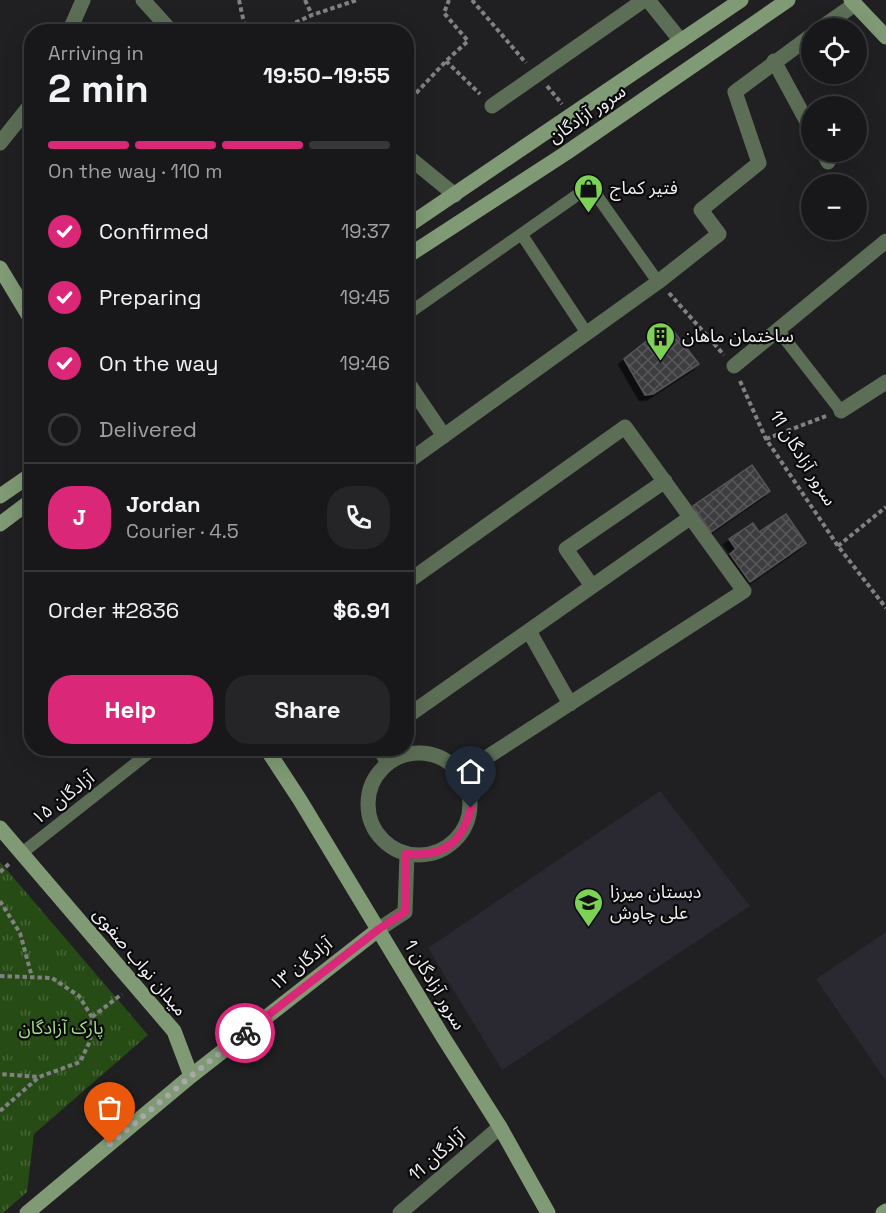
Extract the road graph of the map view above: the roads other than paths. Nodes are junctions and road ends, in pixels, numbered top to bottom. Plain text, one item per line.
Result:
1 (83, 0) edge
2 (143, 0) edge
3 (646, 0) edge
4 (741, 0) edge
5 (788, 0) edge
6 (853, 2) edge
7 (833, 18) edge
8 (72, 24) edge
9 (165, 24) edge
10 (886, 37) edge
11 (681, 41) junction
12 (801, 43) edge
13 (774, 61) junction
14 (492, 106) road end
15 (801, 110) edge
16 (24, 114) edge
17 (0, 143) edge
18 (414, 162) edge
19 (455, 195) junction
20 (470, 215) junction
21 (414, 221) edge
22 (522, 235) junction
23 (886, 241) edge
24 (414, 252) edge
25 (0, 268) edge
26 (658, 282) junction
27 (24, 308) edge
28 (414, 309) edge
29 (778, 330) junction
30 (586, 332) junction
31 (734, 366) road end
32 (886, 382) edge
33 (414, 392) edge
34 (841, 411) joint
35 (444, 436) junction
36 (414, 457) edge
37 (24, 480) edge
38 (665, 481) junction
39 (0, 496) edge
40 (24, 506) edge
41 (691, 517) junction
42 (0, 524) edge
43 (414, 577) edge
44 (592, 586) junction
45 (529, 631) junction
46 (570, 704) junction
47 (414, 711) edge
48 (414, 753) edge
49 (145, 756) edge
50 (271, 756) edge
51 (384, 756) edge
52 (401, 756) edge
53 (388, 763) junction
54 (461, 774) junction
55 (0, 828) edge
56 (22, 853) junction
57 (406, 854) junction
58 (379, 929) junction
59 (191, 1076) junction
60 (500, 1127) junction
61 (27, 1213) edge
62 (400, 1213) edge
63 (548, 1213) edge

1 - 8 street
2 - 9 street
3 - 11 street
3 - 14 street
4 - 11 main road, سرور آزادگان
5 - 20 main road, سرور آزادگان
6 - 7 street
6 - 10 main road
11 - 19 main road, سرور آزادگان
12 - 13 street
13 - 15 street
13 - 26 street
16 - 17 street
18 - 19 street
19 - 20 main road
19 - 21 main road, سرور آزادگان
20 - 24 main road, سرور آزادگان
22 - 26 lane
22 - 28 lane
22 - 30 lane
23 - 29 street
25 - 27 main road
26 - 30 street
29 - 31 street
29 - 34 lane
30 - 35 street
32 - 34 street
33 - 35 street
35 - 36 street
37 - 39 main road
38 - 41 street
38 - 43 street
38 - 44 street
40 - 42 main road
41 - 44 street
41 - 46 street
44 - 45 street
45 - 46 street
45 - 47 street
46 - 54 street
48 - 54 street
49 - 56 lane, آزادگان ۱۵
50 - 58 main road, سرور آزادگان 1
51 - 53 street
52 - 53 street
53 - 57 street
54 - 57 street
55 - 56 main road, میدان نواب صفوی
56 - 59 main road, میدان نواب صفوی
57 - 58 street
58 - 59 main road, آزادگان ۱۳
58 - 60 main road, سرور آزادگان 1
59 - 61 main road
60 - 62 street, آزادگان 11
60 - 63 main road, سرور آزادگان 1

